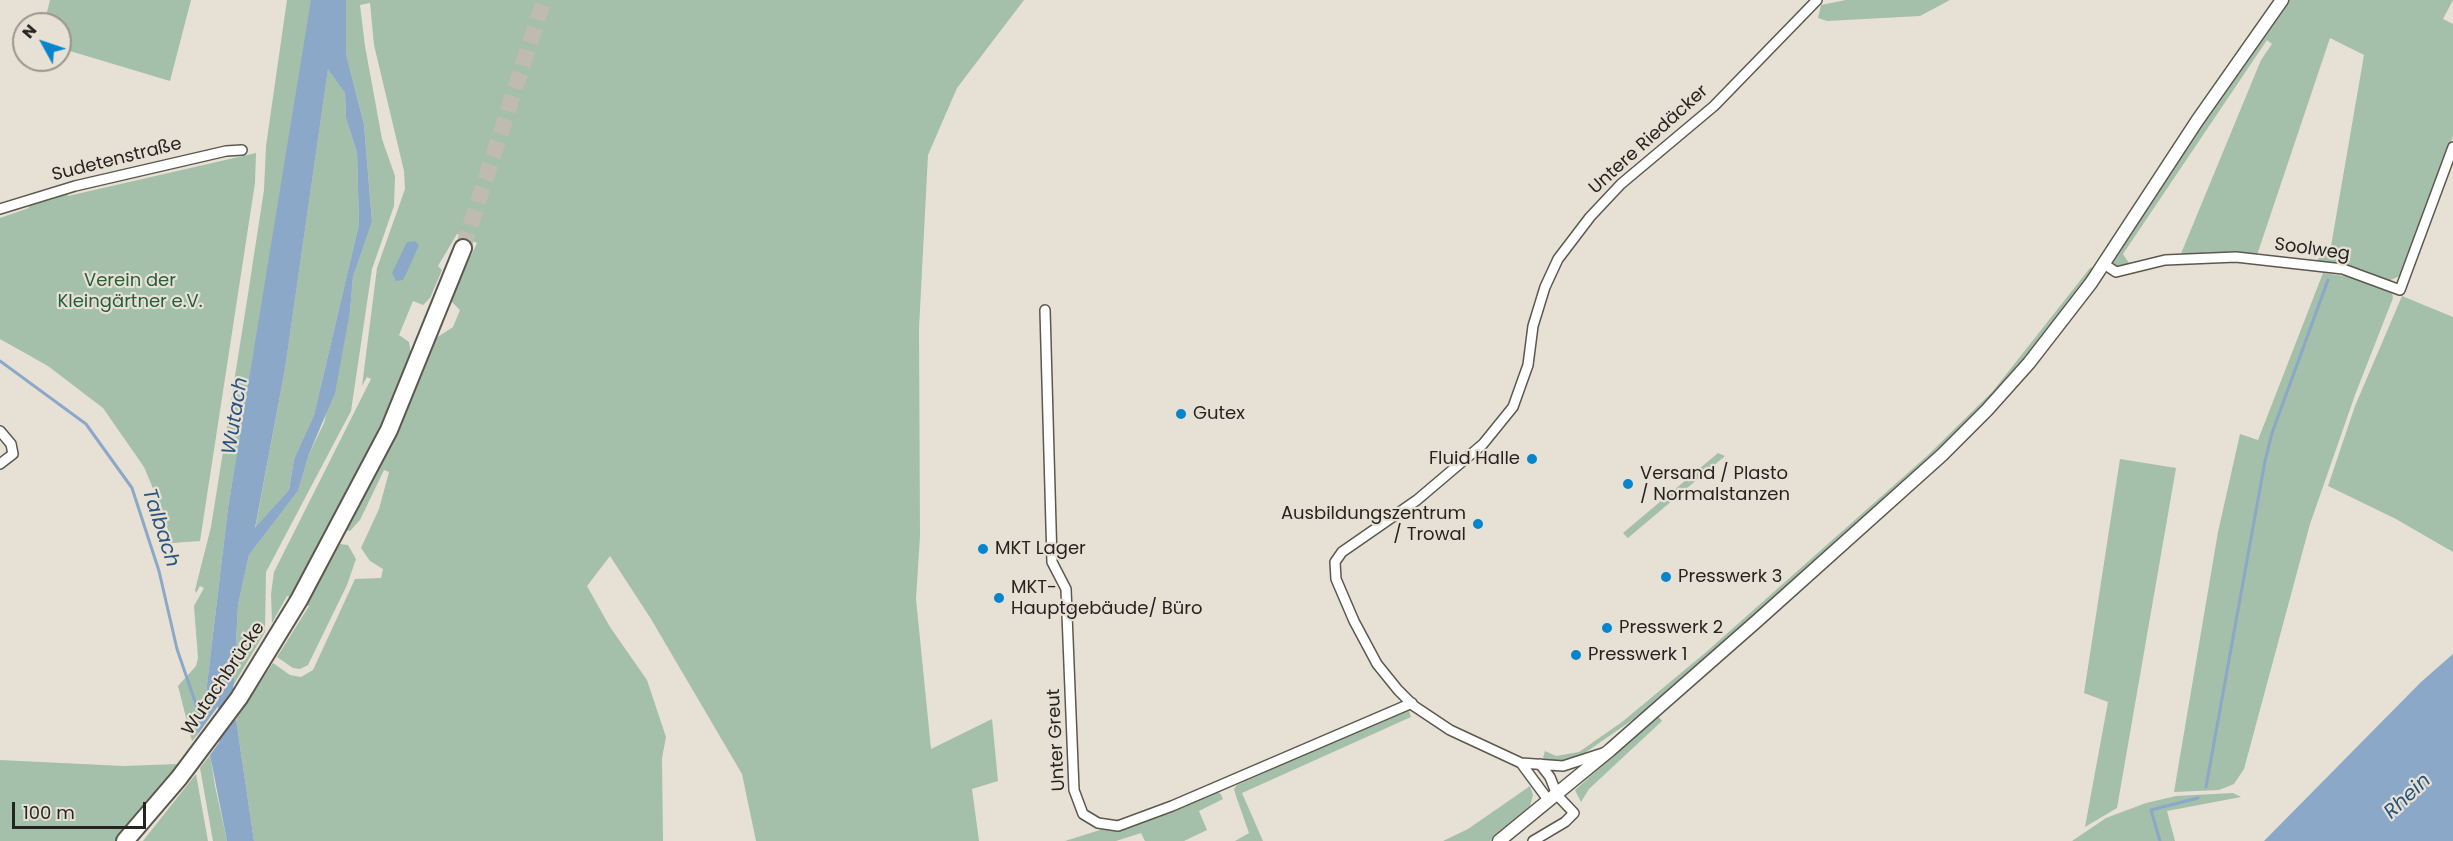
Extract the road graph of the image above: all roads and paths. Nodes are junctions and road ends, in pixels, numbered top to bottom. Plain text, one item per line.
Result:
1 (1817, 0) edge
2 (2282, 0) edge
3 (2453, 147) edge
4 (242, 150) dead end
5 (0, 209) edge
6 (464, 248) tunnel mouth
7 (2104, 264) junction
8 (1045, 310) dead end
9 (0, 431) edge
10 (0, 464) edge
11 (1412, 704) junction
12 (1610, 750) junction
13 (1521, 763) junction
14 (1540, 764) junction
15 (166, 793) junction
16 (1553, 798) junction
17 (125, 841) edge
18 (137, 841) edge
19 (1499, 841) edge
20 (1533, 841) edge

1 - 11 street, Untere Riedäcker
2 - 7 main road
3 - 7 street, Soolweg
4 - 5 street, Sudetenstraße
6 - 15 highway, Wutachbrücke
7 - 12 main road
8 - 11 street, Unter Greut
9 - 10 street
11 - 13 street, Untere Riedäcker
12 - 14 street, Untere Riedäcker
12 - 16 main road
13 - 14 street, Untere Riedäcker
13 - 16 street, Untere Riedäcker
14 - 16 street
15 - 17 highway
15 - 18 highway
16 - 19 main road
16 - 20 street

